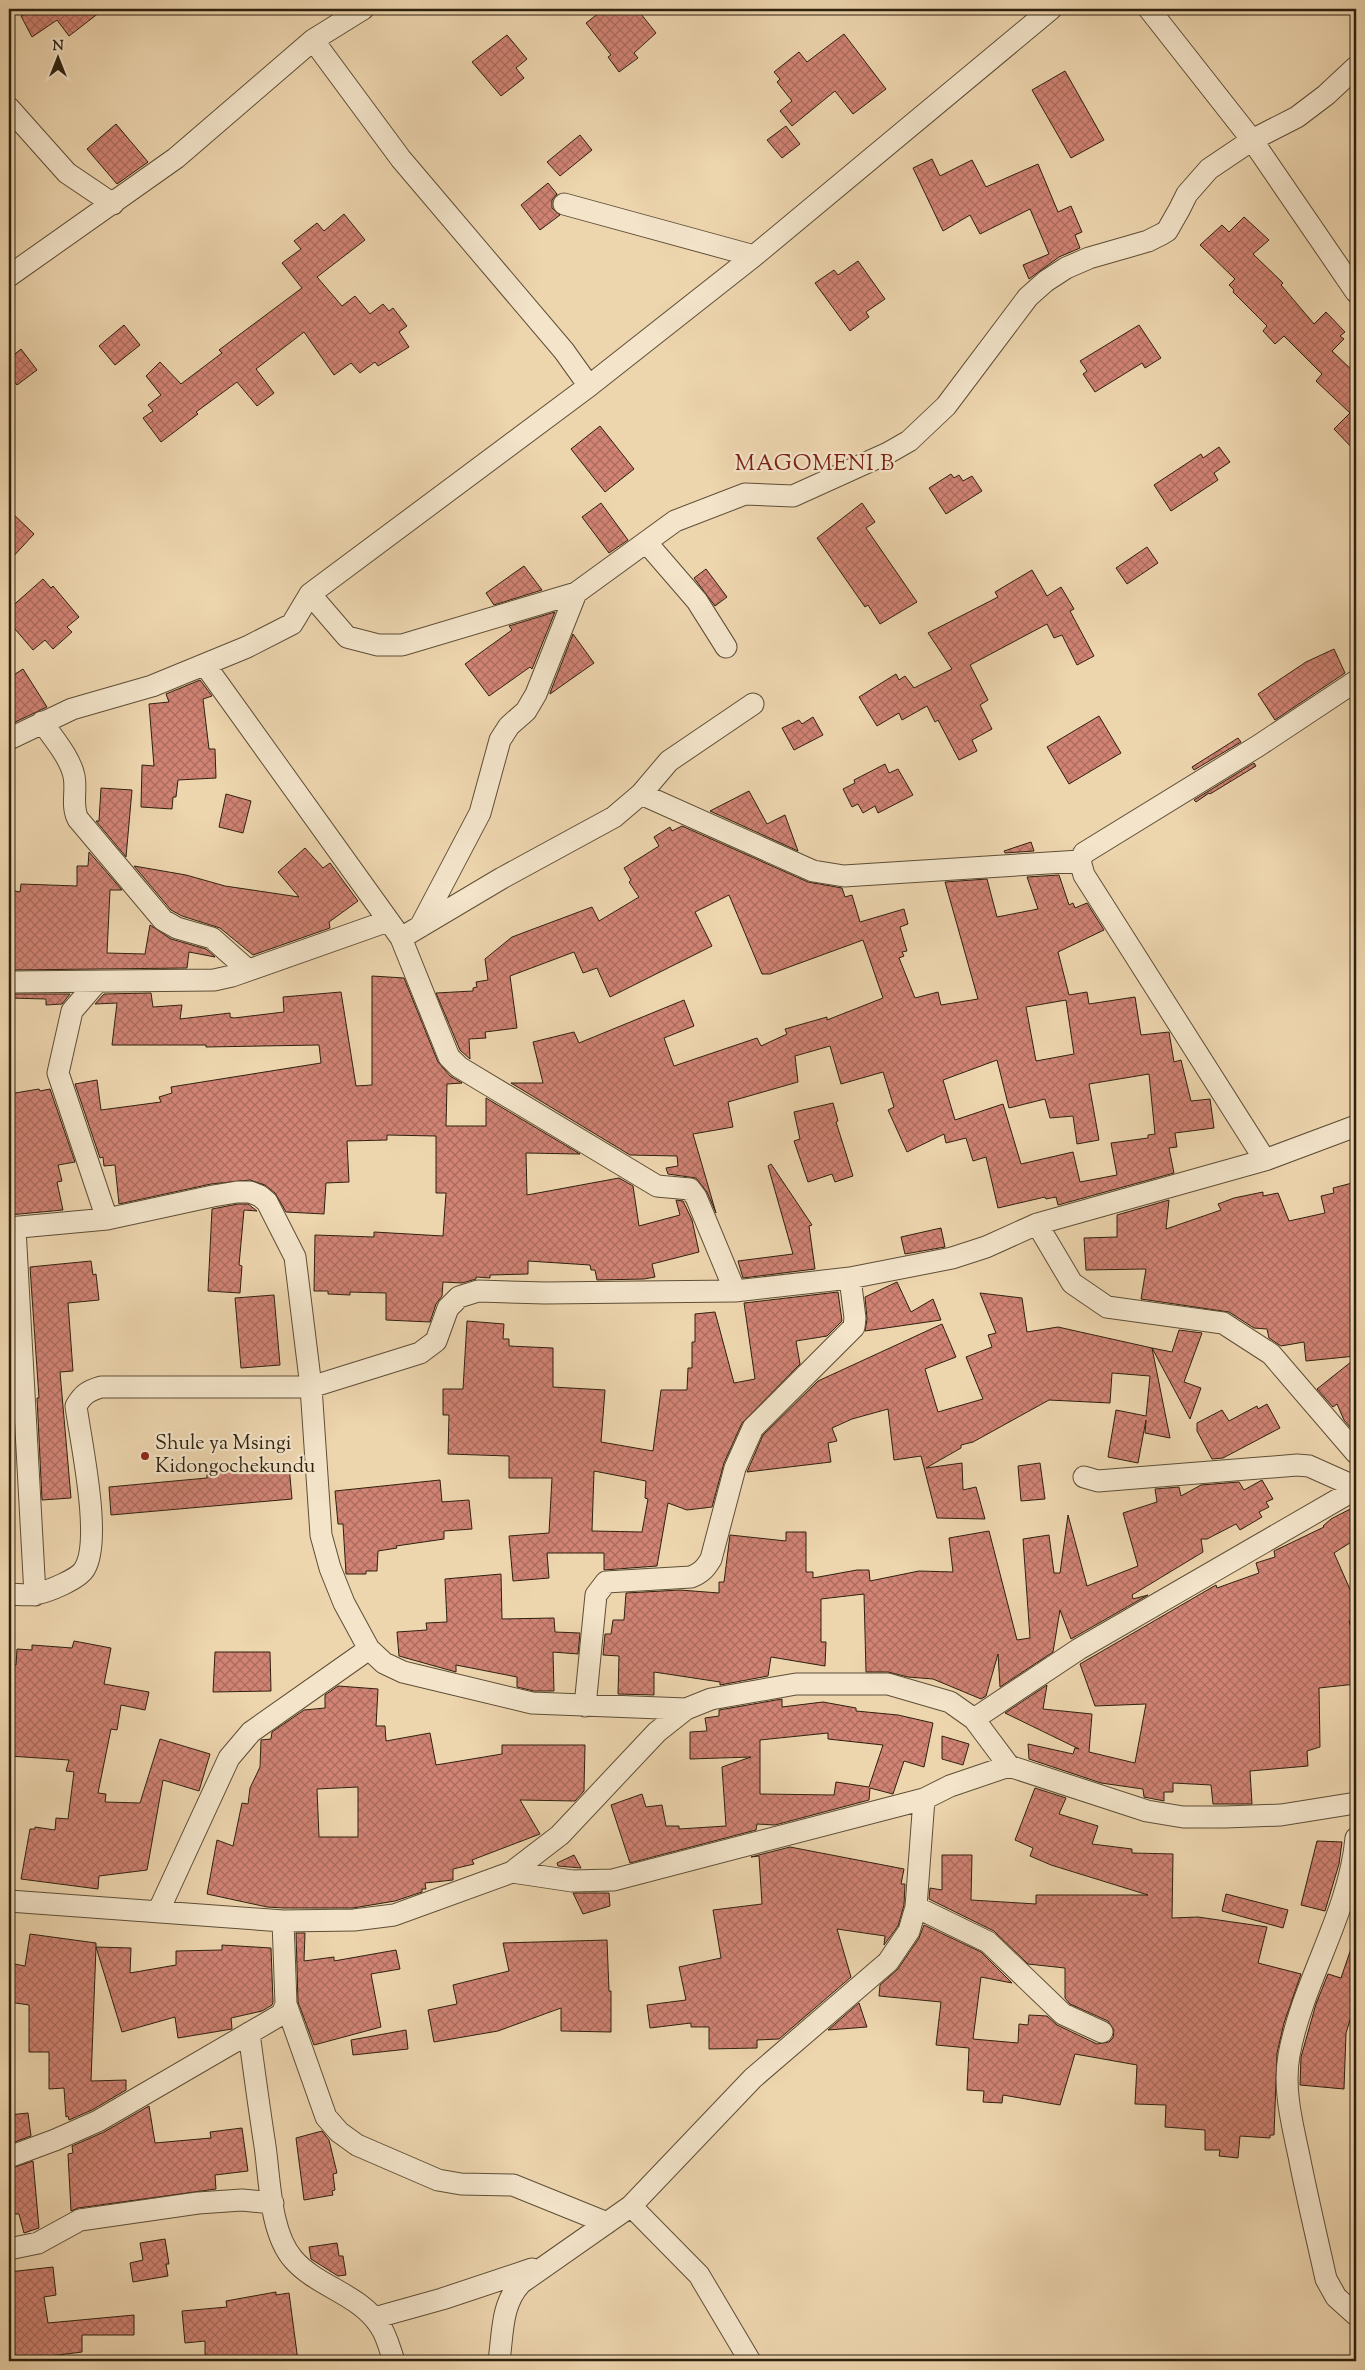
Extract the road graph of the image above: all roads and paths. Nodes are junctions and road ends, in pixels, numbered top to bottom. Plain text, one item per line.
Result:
1 (361, 9) edge
2 (1051, 9) edge
3 (1150, 9) edge
4 (314, 40) junction
5 (1356, 67) edge
6 (9, 108) edge
7 (1252, 140) junction
8 (114, 204) junction
9 (564, 204) dead end
10 (754, 256) junction
11 (9, 276) edge
12 (1356, 292) edge
13 (589, 386) junction
14 (646, 542) junction
15 (576, 593) junction
16 (310, 594) junction
17 (726, 646) dead end
18 (205, 665) junction
19 (1356, 681) edge
20 (752, 704) dead end
21 (42, 722) junction
22 (9, 739) edge
23 (641, 794) junction
24 (1080, 861) junction
25 (388, 921) junction
26 (420, 927) junction
27 (400, 938) junction
28 (248, 970) junction
29 (9, 982) edge
30 (96, 982) junction
31 (1356, 1126) edge
32 (1265, 1160) junction
33 (107, 1219) junction
34 (1037, 1224) junction
35 (12, 1228) edge
36 (850, 1278) junction
37 (735, 1291) junction
38 (312, 1387) junction
39 (1356, 1453) edge
40 (1084, 1477) dead end
41 (1356, 1488) edge
42 (9, 1594) edge
43 (35, 1594) junction
44 (369, 1649) junction
45 (585, 1706) junction
46 (686, 1709) junction
47 (974, 1719) junction
48 (1008, 1766) junction
49 (924, 1799) junction
50 (1356, 1803) edge
51 (1356, 1838) edge
52 (512, 1872) junction
53 (9, 1901) edge
54 (916, 1906) junction
55 (158, 1912) junction
56 (283, 1921) junction
57 (286, 2004) junction
58 (1102, 2032) dead end
59 (248, 2033) junction
60 (9, 2157) edge
61 (273, 2203) junction
62 (631, 2206) junction
63 (607, 2222) junction
64 (9, 2249) edge
65 (548, 2264) junction
66 (1356, 2315) edge
67 (374, 2318) junction
68 (394, 2361) edge
69 (499, 2361) edge
70 (750, 2361) edge

1 - 4 street
2 - 10 street
3 - 7 street
4 - 8 street
4 - 13 street
5 - 7 street
6 - 8 street
7 - 12 street
7 - 14 street
8 - 11 street
9 - 10 street
10 - 13 street
13 - 16 street
14 - 15 street
14 - 17 street
15 - 16 street
15 - 26 street
16 - 18 street
18 - 21 street
18 - 25 street
19 - 24 street
20 - 23 street
21 - 22 street
21 - 28 street
23 - 24 street
23 - 26 street
24 - 32 street
25 - 27 street
25 - 28 street
26 - 27 street
27 - 37 street
28 - 30 street
29 - 30 street
30 - 33 street
31 - 32 street
32 - 34 street
33 - 35 street
33 - 38 street
34 - 36 street
34 - 39 street
35 - 43 street
36 - 37 street
36 - 45 street
37 - 38 street
38 - 43 street
38 - 44 street
40 - 41 street
41 - 47 street
42 - 43 street
44 - 45 street
44 - 55 street
45 - 46 street
46 - 47 street
46 - 52 street
47 - 48 street
48 - 49 street
48 - 50 street
49 - 52 street
49 - 54 street
51 - 66 street
52 - 56 street
53 - 55 street
54 - 58 street
54 - 62 street
55 - 56 street
56 - 57 street
57 - 59 street
57 - 63 street
59 - 60 street
59 - 61 street
61 - 64 street
61 - 67 street
62 - 63 street
62 - 70 street
63 - 65 street
65 - 67 street
65 - 69 street
67 - 68 street

